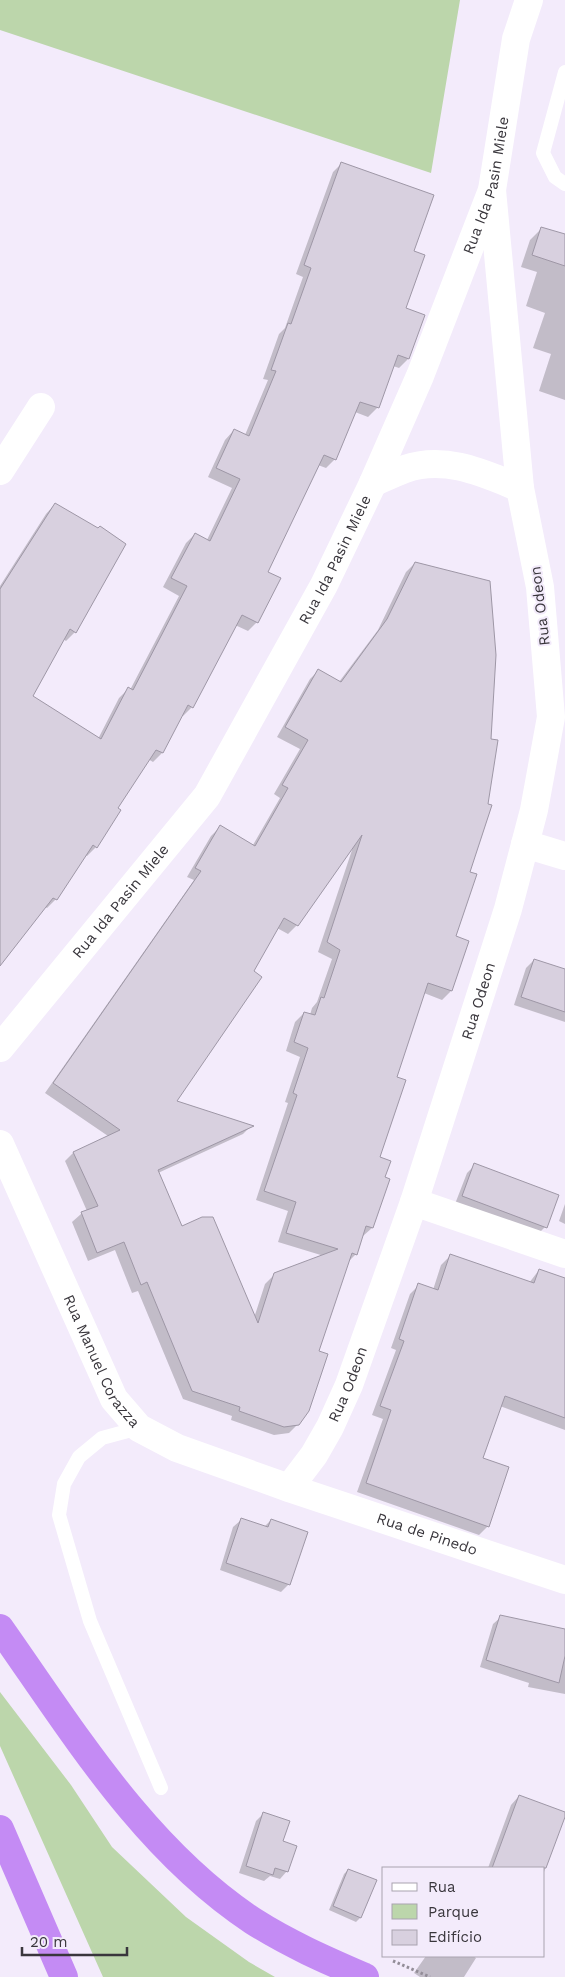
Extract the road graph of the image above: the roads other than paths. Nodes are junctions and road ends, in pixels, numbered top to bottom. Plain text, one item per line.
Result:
1 (529, 0) edge
2 (565, 72) edge
3 (565, 184) edge
4 (492, 190) junction
5 (40, 407) dead end
6 (0, 471) edge
7 (373, 483) junction
8 (520, 488) junction
9 (525, 844) junction
10 (565, 856) edge
11 (0, 1048) edge
12 (0, 1144) edge
13 (414, 1202) junction
14 (565, 1254) edge
15 (139, 1428) junction
16 (289, 1488) junction
17 (565, 1580) edge
18 (0, 1628) edge
19 (161, 1788) dead end
20 (0, 1829) edge
21 (64, 1977) edge
22 (365, 1977) edge

1 - 4 street, Rua Ida Pasin Miele
2 - 3 lane
4 - 7 street, Rua Ida Pasin Miele
4 - 8 street, Rua Odeon
5 - 6 street
7 - 8 street
7 - 11 street, Rua Ida Pasin Miele
8 - 9 street, Rua Odeon
9 - 10 street
9 - 13 street, Rua Odeon
12 - 15 street, Rua Manuel Corazza
13 - 14 street
13 - 16 street, Rua Odeon
15 - 16 street, Rua Manuel Corazza
15 - 19 lane
16 - 17 street, Rua de Pinedo
18 - 22 highway
20 - 21 highway

